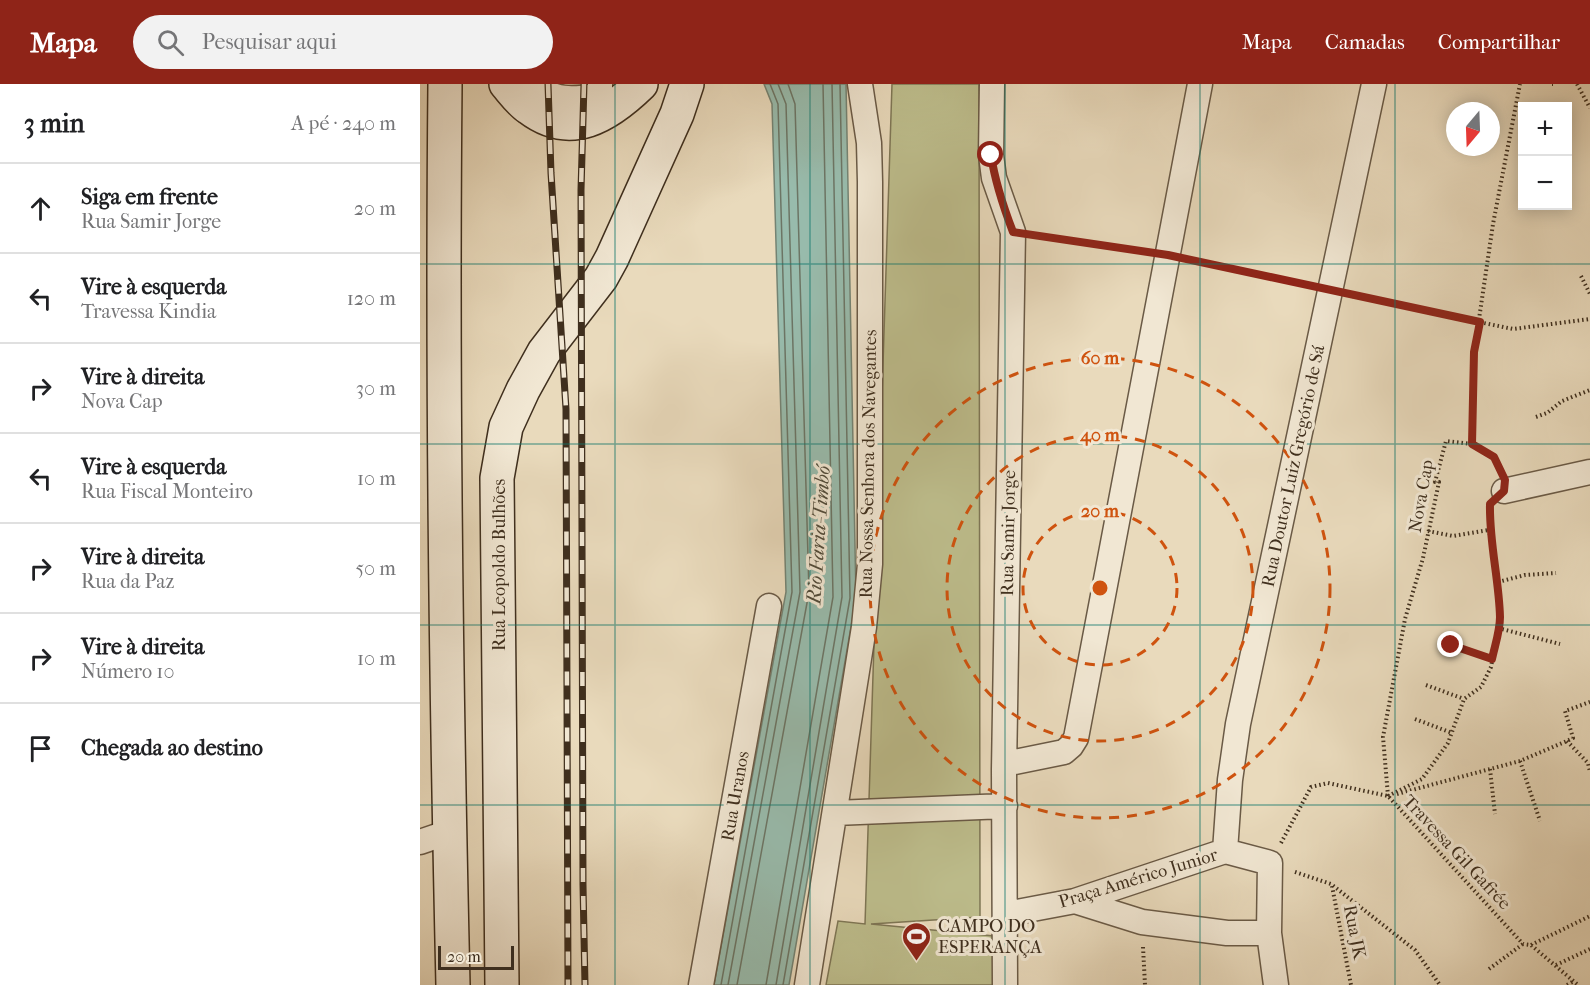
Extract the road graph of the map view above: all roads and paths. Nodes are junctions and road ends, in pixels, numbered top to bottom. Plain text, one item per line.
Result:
1 (445, 84) edge
2 (507, 84) edge
3 (529, 84) edge
4 (600, 84) edge
5 (640, 84) edge
6 (687, 84) edge
7 (860, 84) edge
8 (992, 84) edge
9 (1200, 84) edge
10 (1374, 84) edge
11 (1520, 84) edge
12 (1577, 84) edge
13 (1590, 108) edge
14 (1013, 232) junction
15 (1168, 255) junction
16 (1581, 276) dead end
17 (1331, 292) junction
18 (1590, 294) edge
19 (1590, 319) edge
20 (1480, 322) junction
21 (1590, 390) edge
22 (1536, 417) dead end
23 (1472, 444) junction
24 (1590, 472) edge
25 (1504, 491) junction
26 (1490, 530) junction
27 (1428, 531) junction
28 (1556, 573) dead end
29 (1498, 582) junction
30 (769, 606) dead end
31 (1498, 628) junction
32 (1560, 644) dead end
33 (1451, 645) dead end
34 (1492, 659) junction
35 (1426, 685) dead end
36 (1464, 699) junction
37 (1590, 702) edge
38 (1415, 719) dead end
39 (1452, 733) junction
40 (1567, 741) junction
41 (1520, 761) junction
42 (1005, 764) junction
43 (1491, 769) junction
44 (1590, 772) edge
45 (1388, 796) junction
46 (1005, 806) junction
47 (835, 813) junction
48 (1495, 813) dead end
49 (1540, 821) dead end
50 (435, 837) edge
51 (1225, 851) junction
52 (1270, 863) junction
53 (1331, 884) junction
54 (1075, 901) junction
55 (1006, 914) junction
56 (1590, 916) edge
57 (1142, 922) junction
58 (1269, 933) junction
59 (1523, 944) junction
60 (1531, 945) junction
61 (1590, 949) edge
62 (1556, 965) junction
63 (1489, 969) dead end
64 (1576, 983) edge
65 (453, 985) edge
66 (502, 985) edge
67 (701, 985) edge
68 (807, 985) edge
69 (1005, 985) edge
70 (1145, 985) edge
71 (1276, 985) edge
72 (1351, 985) edge
73 (1440, 985) edge
74 (1567, 985) edge

1 - 50 main road
2 - 5 main road
3 - 4 street
6 - 66 main road, Rua Leopoldo Bulhões
7 - 47 street, Rua Nossa Senhora dos Navegantes
8 - 14 street, Rua Samir Jorge
9 - 15 street
10 - 17 street, Rua Doutor Luiz Gregório de Sá
11 - 20 path
12 - 13 path
14 - 15 path
14 - 42 street, Rua Samir Jorge
15 - 17 path
15 - 42 street
16 - 18 path
17 - 20 path
17 - 51 street, Rua Doutor Luiz Gregório de Sá
19 - 20 path
20 - 23 path
21 - 22 path
23 - 25 path
23 - 27 path, Nova Cap
24 - 25 street
25 - 26 path
26 - 27 path
26 - 29 path
27 - 45 path, Nova Cap
28 - 29 path
29 - 31 path
30 - 67 street, Rua Uranos
31 - 32 path
31 - 34 path
33 - 34 path
34 - 36 path
35 - 36 path
36 - 39 path
37 - 40 path
38 - 39 path
39 - 45 path
40 - 41 path
40 - 44 path
41 - 43 path
41 - 49 path
42 - 46 street, Rua Samir Jorge
43 - 45 path
43 - 48 path
45 - 52 path, Travessa Gil Gafrée
45 - 59 path, Travessa Gil Gafrée
46 - 47 street
46 - 55 street, Rua Samir Jorge
47 - 68 street, Rua Nossa Senhora dos Navegantes
50 - 65 main road
51 - 52 street, Praça Américo Junior
51 - 54 street, Praça Américo Junior
52 - 53 path
52 - 58 street
53 - 72 path, Rua JK
53 - 73 path
54 - 55 street, Praça Américo Junior
54 - 57 street
55 - 69 street, Rua Samir Jorge
56 - 60 path
57 - 58 street
57 - 70 path
58 - 71 street
59 - 60 path
59 - 63 path
60 - 62 path
61 - 62 path
62 - 64 path
64 - 74 path

